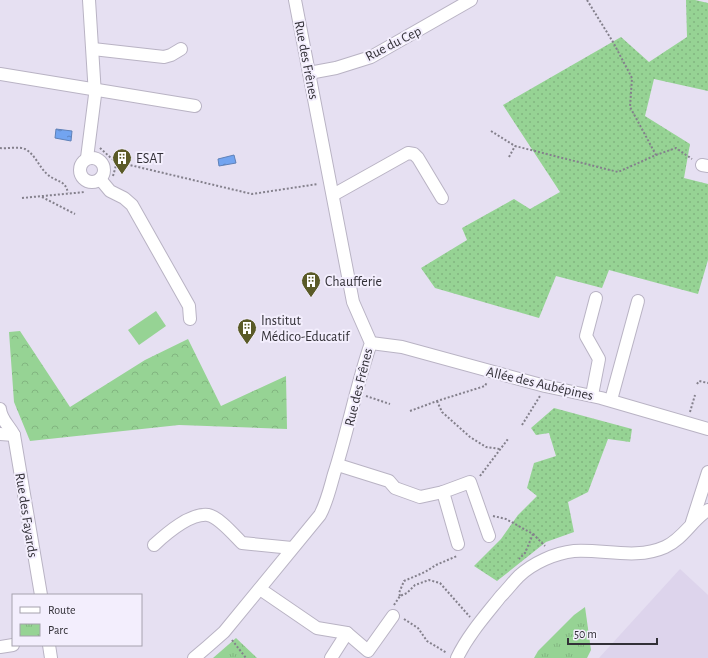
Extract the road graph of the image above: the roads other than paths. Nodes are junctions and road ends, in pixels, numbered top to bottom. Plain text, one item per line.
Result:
1 (89, 0) edge
2 (295, 0) edge
3 (471, 0) edge
4 (93, 49) junction
5 (181, 49) dead end
6 (309, 73) junction
7 (0, 74) edge
8 (95, 90) junction
9 (195, 106) dead end
10 (88, 153) junction
11 (100, 179) junction
12 (333, 195) junction
13 (442, 198) dead end
14 (596, 298) dead end
15 (638, 301) dead end
16 (190, 319) dead end
17 (371, 343) junction
18 (592, 395) junction
19 (611, 400) junction
20 (0, 409) edge
21 (708, 429) edge
22 (0, 434) edge
23 (14, 435) junction
24 (338, 464) junction
25 (708, 472) edge
26 (442, 492) junction
27 (708, 510) edge
28 (692, 524) junction
29 (489, 536) dead end
30 (154, 545) dead end
31 (292, 548) junction
32 (459, 548) road end
33 (260, 589) junction
34 (41, 594) edge
35 (393, 616) road end
36 (347, 633) junction
37 (12, 645) edge
38 (49, 646) edge
39 (0, 647) edge
40 (51, 658) edge
41 (194, 658) edge
42 (331, 658) edge
43 (457, 658) edge

1 - 4 street
2 - 6 street, Rue des Frênes
3 - 6 street, Rue du Cep
4 - 5 street
4 - 8 street
6 - 12 street, Rue des Frênes
7 - 8 street
8 - 9 street
8 - 10 street
10 - 11 street
10 - 11 street
11 - 16 street
12 - 13 street
12 - 17 street, Rue des Frênes
14 - 18 street
15 - 19 street
17 - 18 street, Allée des Aubépines
17 - 24 street, Rue des Frênes
18 - 19 street, Allée des Aubépines
19 - 21 street, Allée des Aubépines
20 - 23 street
22 - 23 street
23 - 34 street, Rue des Fayards
24 - 26 street
24 - 31 street, Rue des Frênes
25 - 28 street
26 - 29 street
26 - 32 street
27 - 28 street
28 - 43 street
30 - 31 street
31 - 33 street, Rue des Frênes
33 - 36 street
33 - 41 street, Rue des Frênes
35 - 36 street
36 - 42 street
37 - 39 street
38 - 40 street

